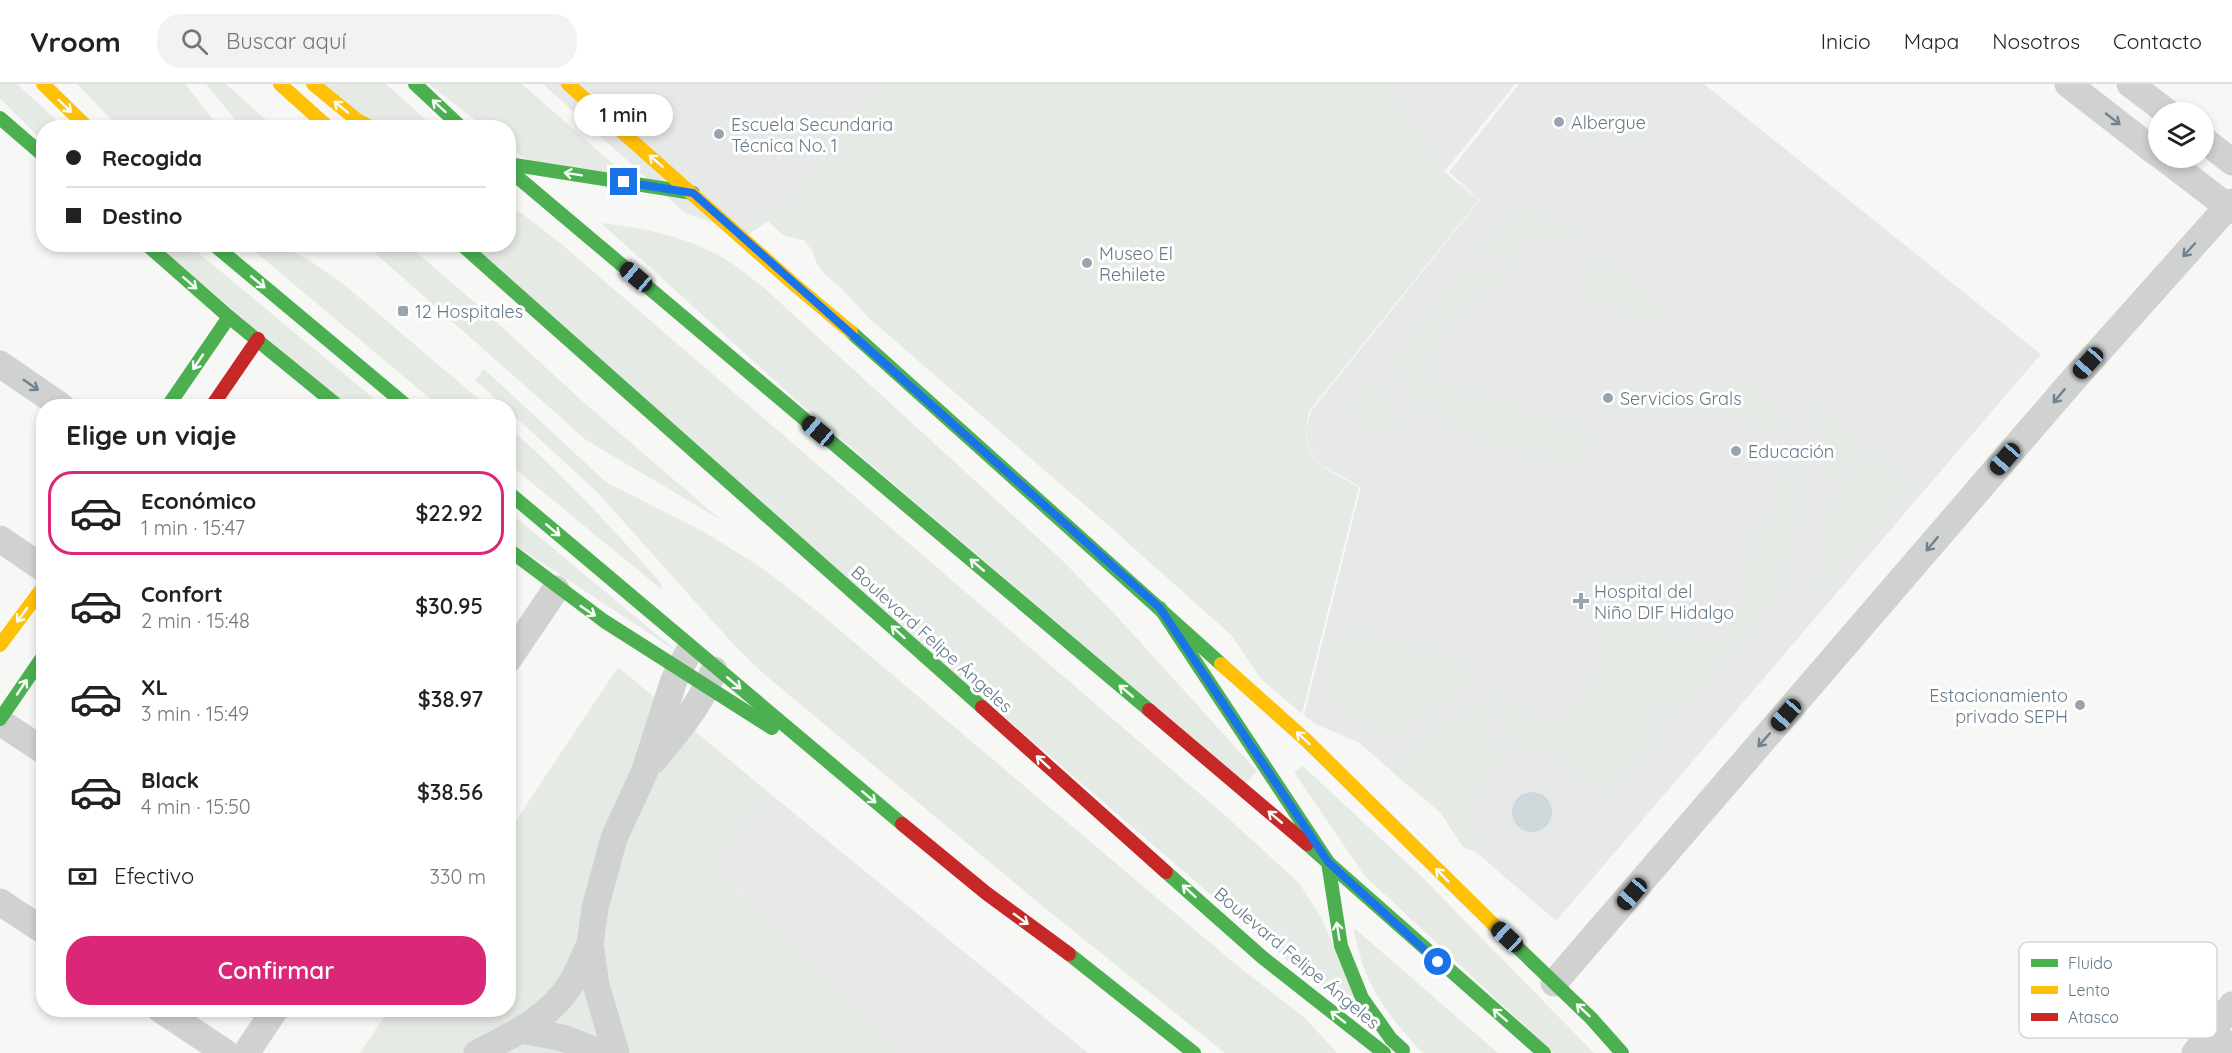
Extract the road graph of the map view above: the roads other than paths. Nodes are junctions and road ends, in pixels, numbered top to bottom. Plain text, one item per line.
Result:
1 (43, 84) edge
2 (280, 84) edge
3 (313, 84) edge
4 (415, 84) edge
5 (568, 84) edge
6 (2068, 84) edge
7 (2130, 84) edge
8 (2154, 102) edge
9 (1, 120) edge
10 (80, 120) edge
11 (320, 120) edge
12 (357, 120) edge
13 (453, 120) edge
14 (2148, 145) edge
15 (2214, 148) edge
16 (36, 149) edge
17 (2232, 162) edge
18 (516, 165) edge
19 (2178, 168) edge
20 (516, 176) edge
21 (693, 193) junction
22 (2230, 206) edge
23 (155, 252) edge
24 (223, 252) edge
25 (470, 252) edge
26 (229, 317) junction
27 (258, 339) junction
28 (0, 364) edge
29 (51, 399) edge
30 (173, 399) edge
31 (217, 399) edge
32 (330, 399) edge
33 (399, 399) edge
34 (516, 499) edge
35 (0, 539) edge
36 (516, 556) edge
37 (36, 564) edge
38 (556, 589) junction
39 (36, 597) edge
40 (1160, 608) junction
41 (0, 645) edge
42 (691, 647) junction
43 (516, 648) edge
44 (36, 667) edge
45 (677, 671) junction
46 (711, 678) junction
47 (0, 720) edge
48 (36, 745) edge
49 (824, 760) junction
50 (644, 772) junction
51 (1328, 862) junction
52 (0, 902) edge
53 (36, 926) edge
54 (590, 944) junction
55 (1554, 983) junction
56 (2232, 1005) edge
57 (172, 1017) edge
58 (270, 1017) edge
59 (2217, 1024) edge
60 (521, 1030) junction
61 (2207, 1038) edge
62 (2232, 1044) edge
63 (226, 1053) edge
64 (246, 1053) edge
65 (477, 1053) edge
66 (602, 1053) edge
67 (616, 1053) edge
68 (1194, 1053) edge
69 (1384, 1053) edge
70 (1407, 1053) edge
71 (1544, 1053) edge
72 (1622, 1053) edge
73 (2195, 1053) edge
74 (2225, 1053) edge

1 -> 10 main road
2 - 11 main road
12 -> 3 main road
13 -> 4 main road
21 -> 5 main road
6 -> 14 street
7 - 8 street
9 - 16 main road
15 - 17 street
21 -> 18 main road
19 - 22 street
51 -> 20 main road
21 - 40 main road
22 -> 55 street
23 -> 26 main road
24 -> 33 main road
69 -> 25 main road, Boulevard Felipe Ángeles
26 - 27 main road
26 -> 30 main road
27 - 31 main road
27 - 32 main road
28 -> 29 street
34 -> 42 main road
35 - 37 street
36 - 38 main road
38 - 43 street
38 -> 45 main road
39 -> 41 main road
40 - 51 main road
55 -> 40 main road
42 - 45 street
42 - 46 main road
47 -> 44 main road
45 - 46 main road
45 - 50 street
46 -> 49 main road
46 - 49 main road
46 - 50 street
47 - 48 street
49 -> 68 main road
50 - 54 street
70 -> 51 main road
71 -> 51 main road
52 - 53 street
54 - 60 street
54 - 67 street
72 -> 55 main road
56 - 59 street
57 - 63 street
58 - 64 street
60 - 65 street
60 - 66 street
61 - 73 street
62 - 74 street

